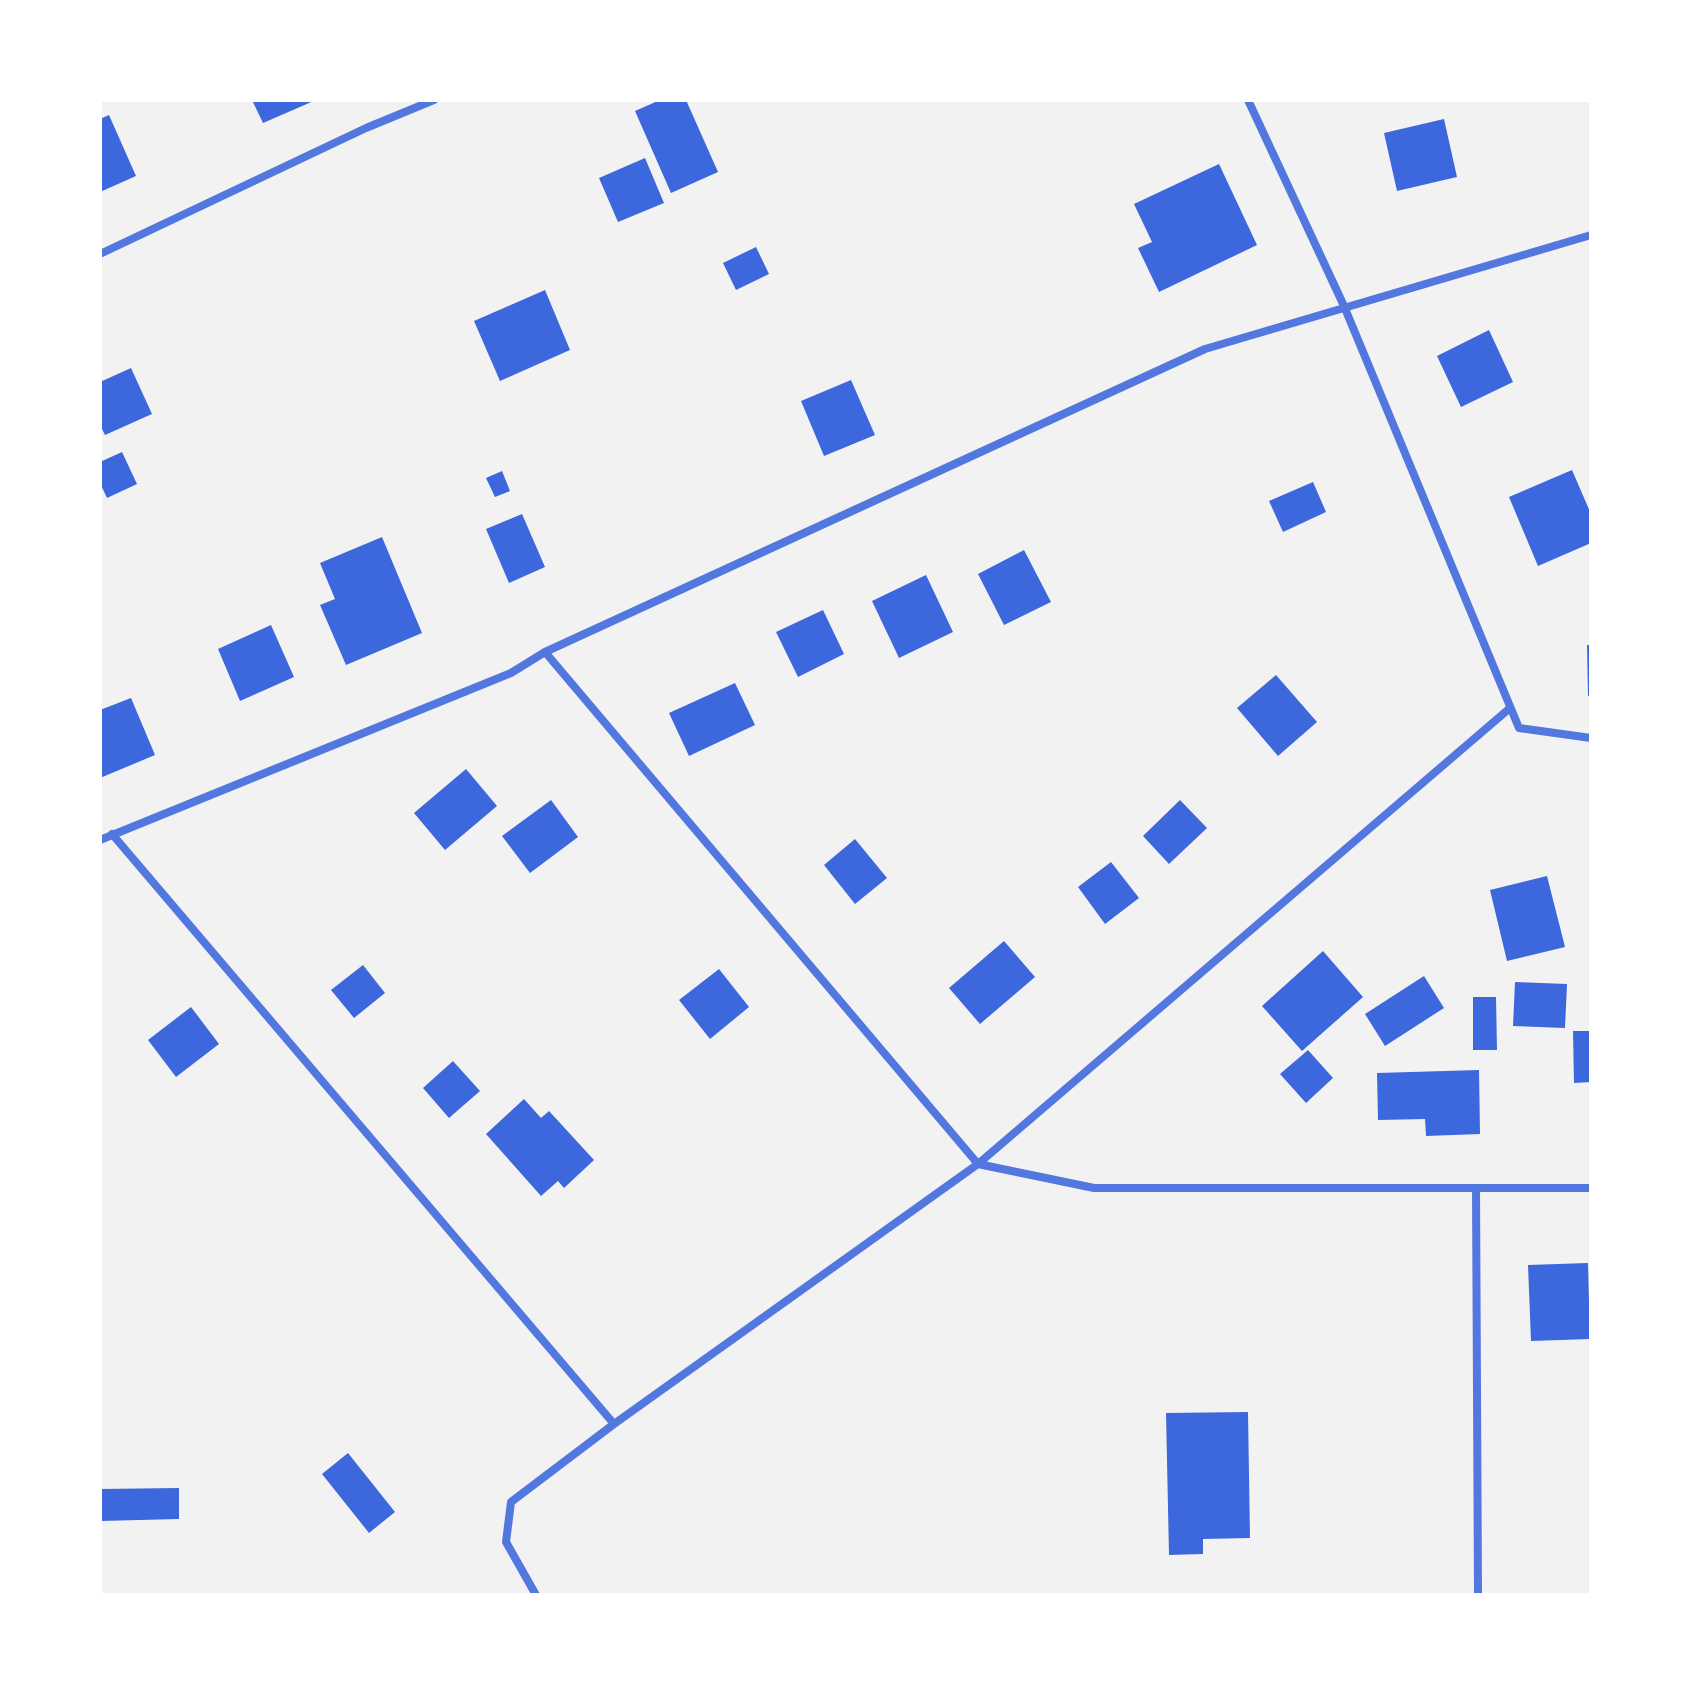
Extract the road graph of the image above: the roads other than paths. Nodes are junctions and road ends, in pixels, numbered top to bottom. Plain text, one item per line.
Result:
1 (434, 100) edge
2 (1248, 100) edge
3 (1591, 235) edge
4 (100, 254) edge
5 (1344, 306) junction
6 (545, 652) junction
7 (1510, 708) junction
8 (1591, 738) edge
9 (112, 834) junction
10 (100, 840) edge
11 (978, 1164) junction
12 (1476, 1188) junction
13 (1591, 1188) edge
14 (614, 1424) junction
15 (536, 1595) edge
16 (1478, 1595) edge

1 - 4 street
2 - 5 street
3 - 5 street
5 - 6 street
5 - 7 street
6 - 9 street
6 - 11 street
7 - 8 street
7 - 11 street
9 - 10 street
9 - 14 street
11 - 12 street
11 - 14 street
12 - 13 street
12 - 16 street
14 - 15 street

